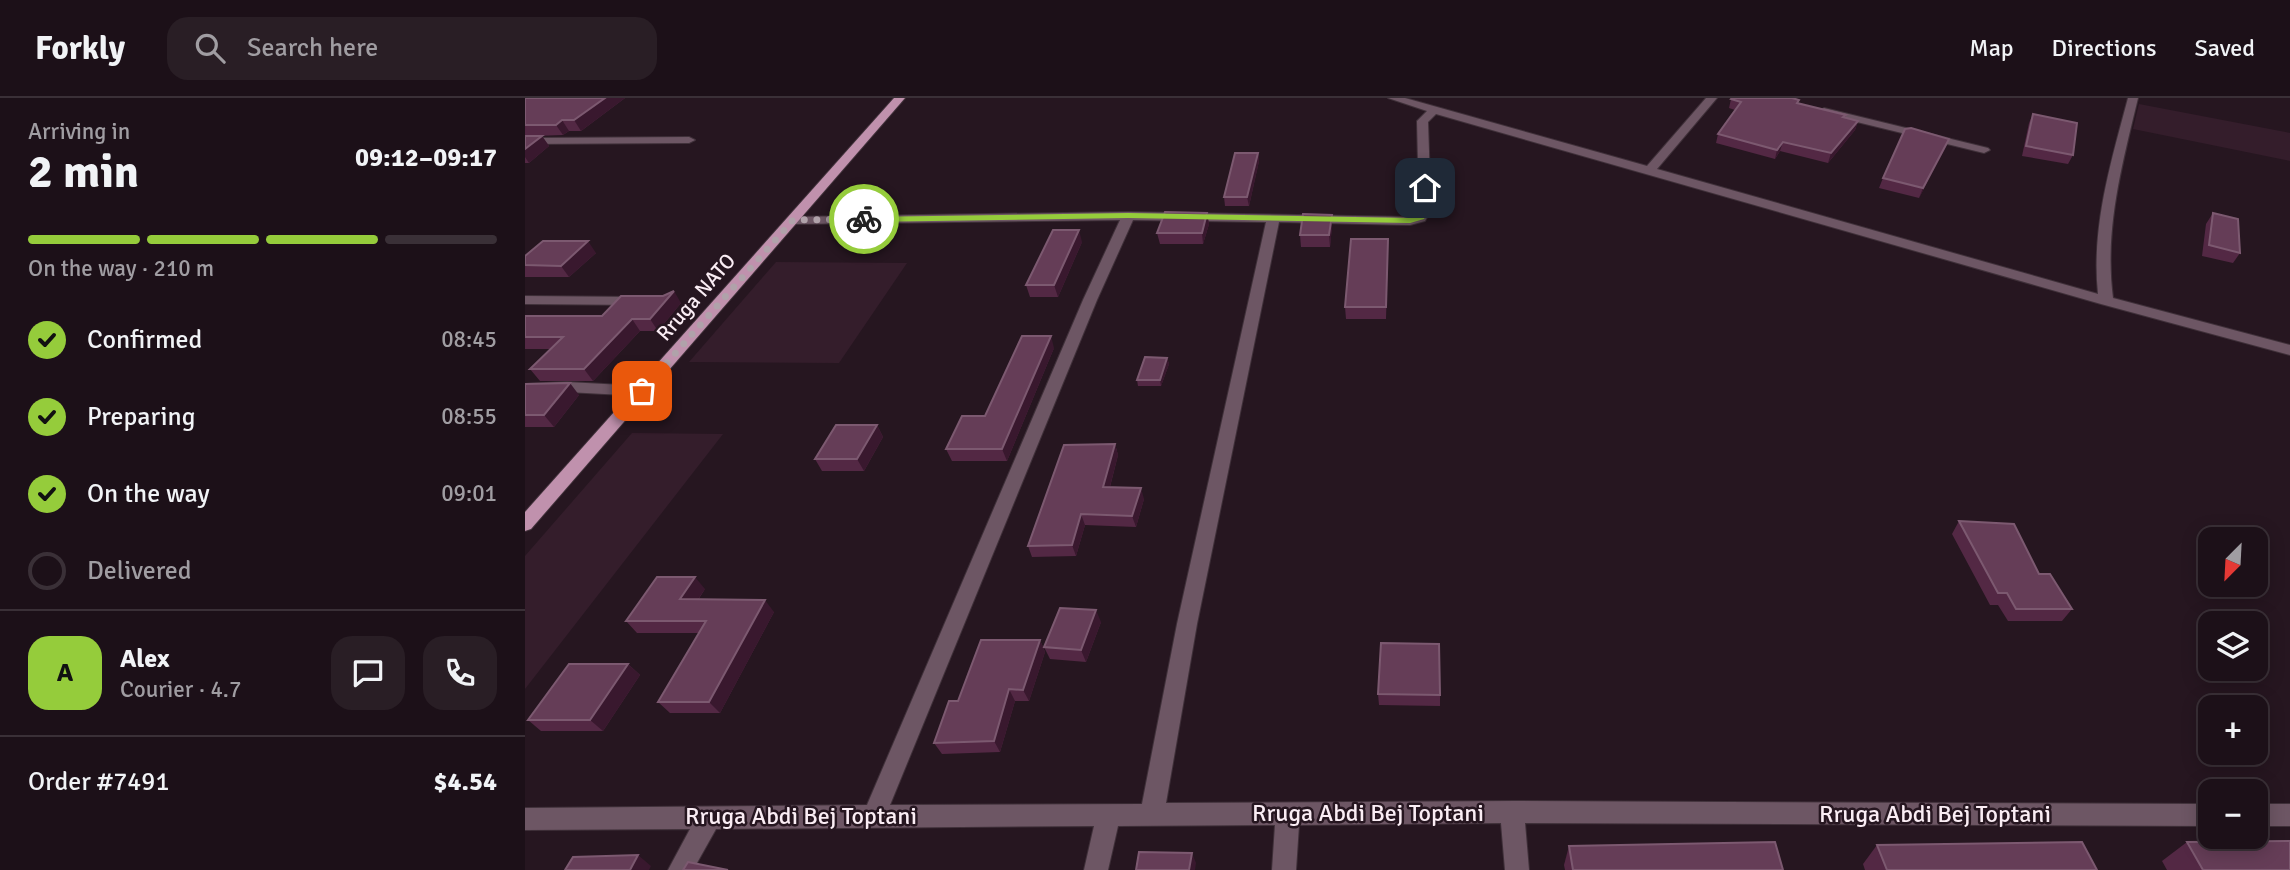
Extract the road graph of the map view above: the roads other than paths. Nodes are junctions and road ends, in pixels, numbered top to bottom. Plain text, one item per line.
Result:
1 (900, 98) edge
2 (1393, 98) edge
3 (1712, 98) edge
4 (2133, 98) edge
5 (1809, 108) edge
6 (1434, 110) junction
7 (689, 140) dead end
8 (525, 141) edge
9 (1984, 150) dead end
10 (1649, 171) junction
11 (1128, 216) junction
12 (1274, 217) junction
13 (793, 220) junction
14 (525, 300) edge
15 (2106, 300) junction
16 (658, 301) edge
17 (2290, 350) edge
18 (525, 388) edge
19 (642, 391) junction
20 (525, 524) edge
21 (1512, 812) junction
22 (1109, 814) junction
23 (1152, 814) junction
24 (1288, 814) junction
25 (2198, 815) edge
26 (2268, 815) edge
27 (711, 816) junction
28 (874, 816) junction
29 (2290, 816) edge
30 (525, 818) edge
31 (680, 870) edge
32 (1096, 870) edge
33 (1284, 870) edge
34 (1517, 870) edge

1 - 13 main road, Rruga NATO
2 - 6 street
3 - 10 street
4 - 15 street
5 - 9 street
6 - 10 street
6 - 12 street
7 - 8 street
10 - 15 street
11 - 12 street
11 - 13 street
11 - 28 street
12 - 23 street
13 - 19 main road, Rruga NATO
14 - 16 street
15 - 17 street
18 - 19 street
19 - 20 main road, Rruga NATO
21 - 24 street, Rruga Abdi Bej Toptani
21 - 25 street, Rruga Abdi Bej Toptani
21 - 34 street
22 - 23 street, Rruga Abdi Bej Toptani
22 - 28 street, Rruga Abdi Bej Toptani
22 - 32 street
23 - 24 street, Rruga Abdi Bej Toptani
24 - 33 street
26 - 29 street
27 - 28 street, Rruga Abdi Bej Toptani
27 - 30 street, Rruga Abdi Bej Toptani
27 - 31 street

